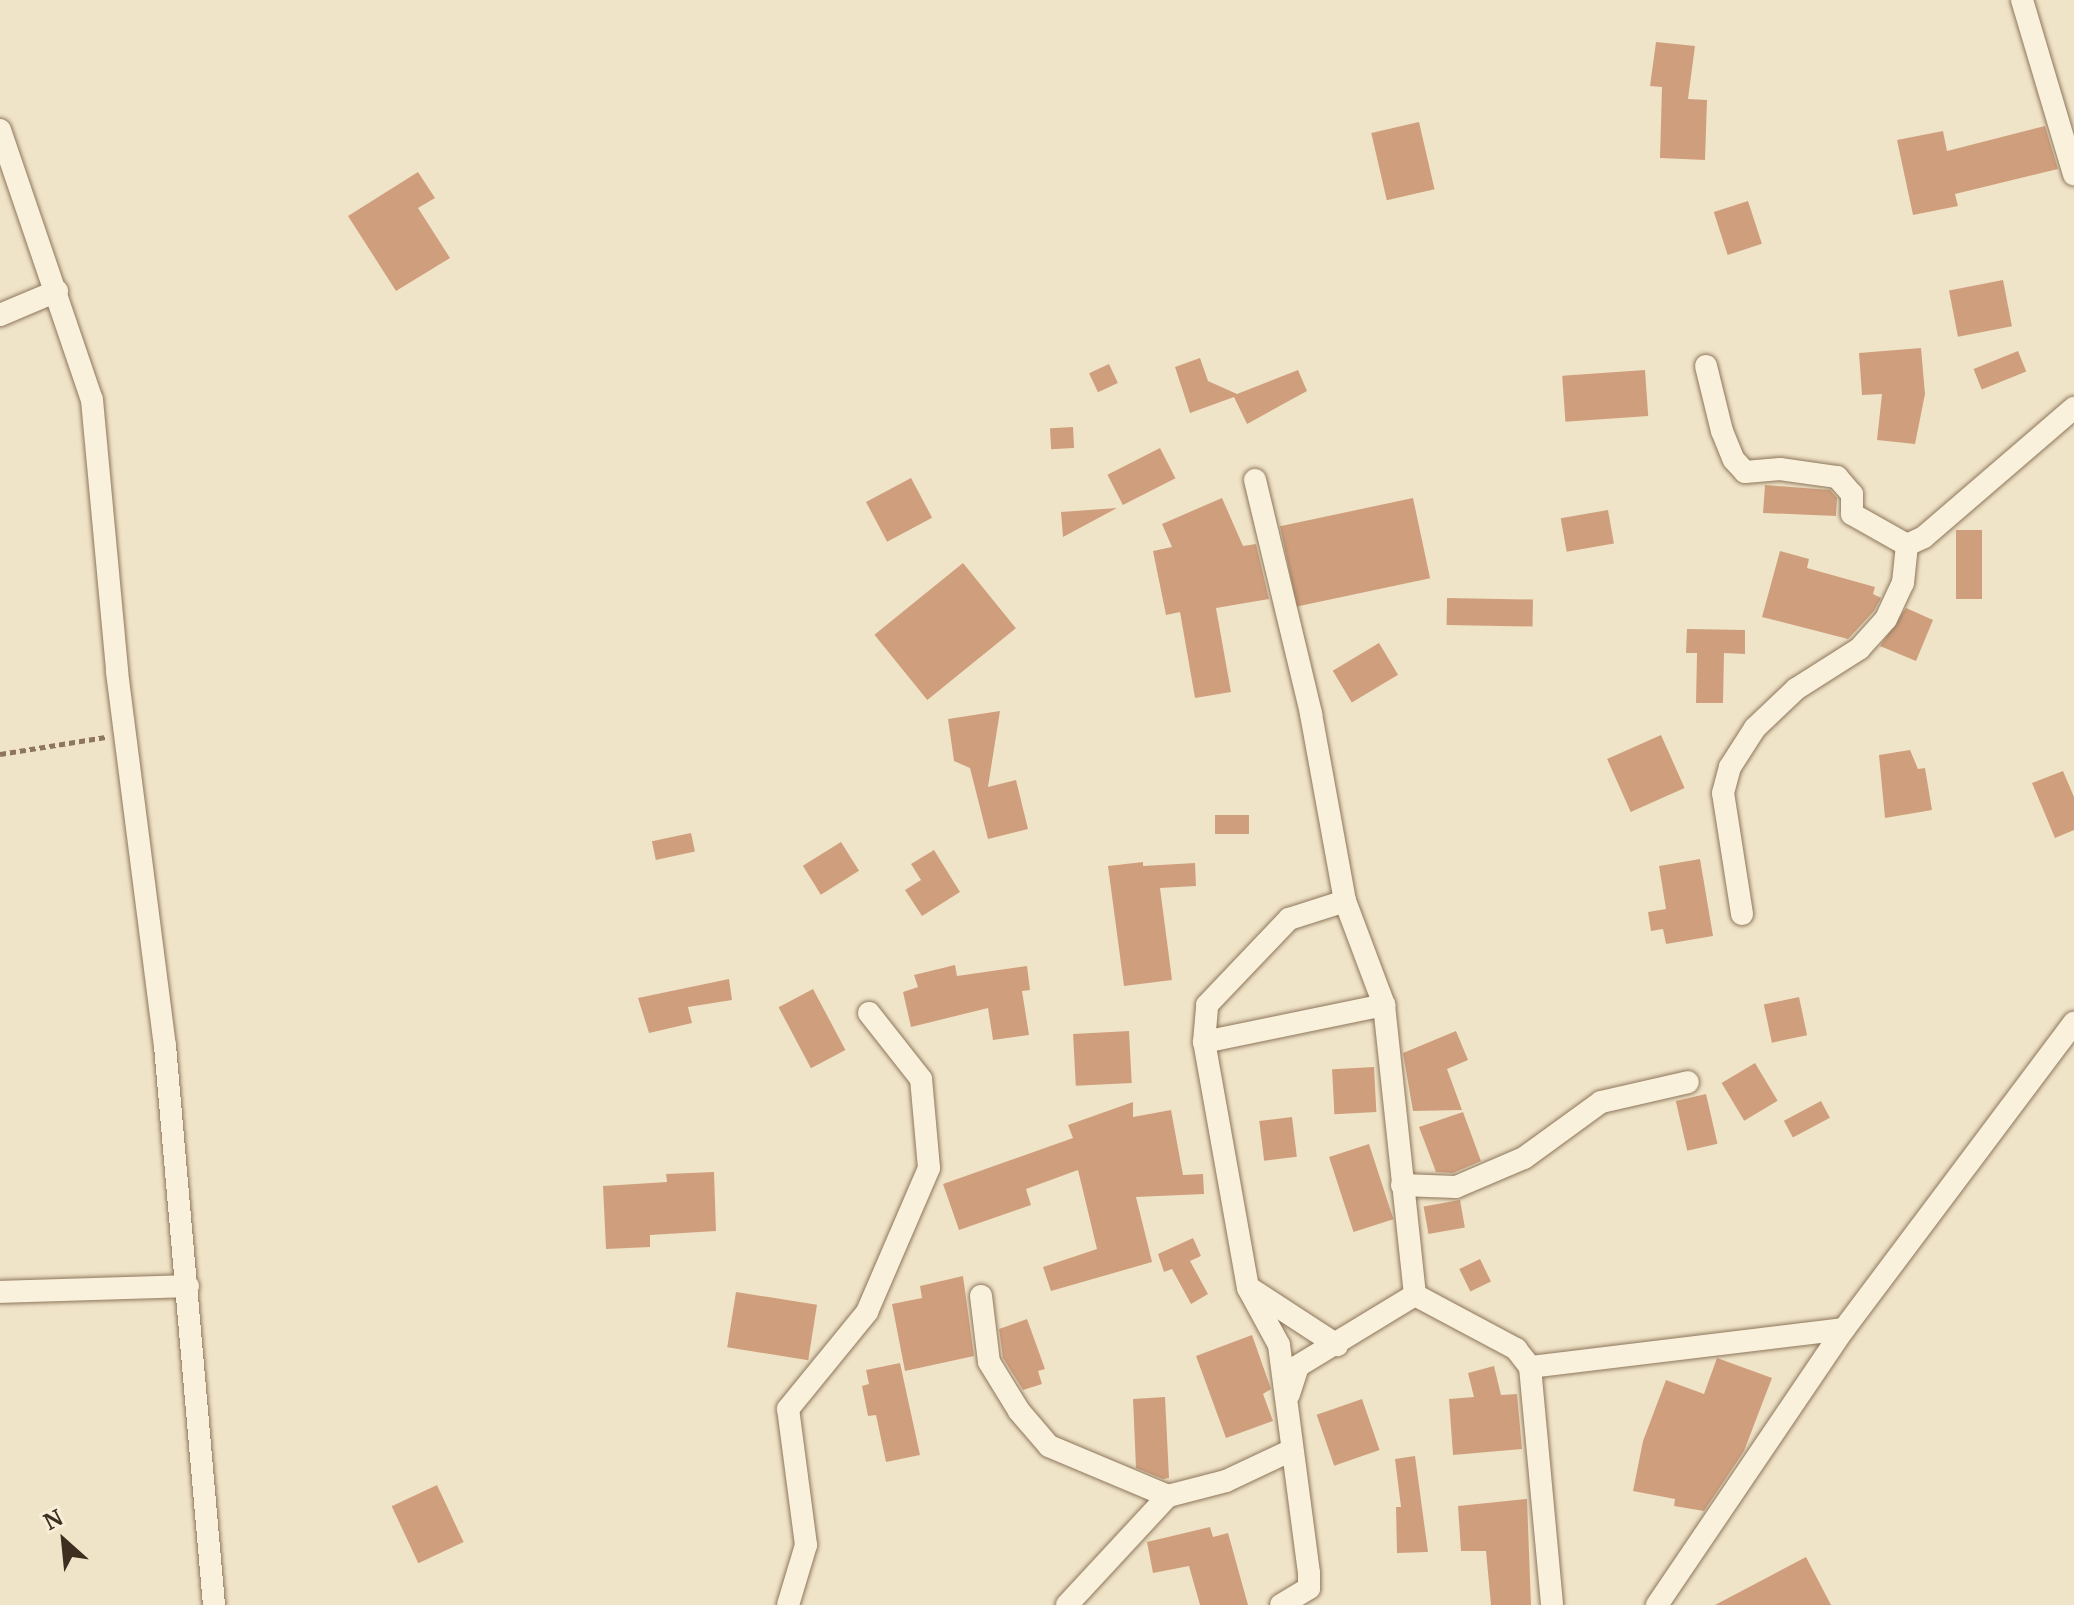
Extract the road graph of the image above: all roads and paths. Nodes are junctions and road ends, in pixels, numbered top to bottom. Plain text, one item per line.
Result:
1 (2022, 0) edge
2 (0, 130) edge
3 (2074, 174) edge
4 (57, 291) junction
5 (0, 315) edge
6 (1706, 366) dead end
7 (2074, 408) edge
8 (1255, 480) dead end
9 (1907, 545) junction
10 (125, 734) junction
11 (0, 754) edge
12 (1345, 901) junction
13 (1742, 914) dead end
14 (1384, 1005) junction
15 (869, 1013) dead end
16 (2074, 1023) edge
17 (1204, 1042) junction
18 (1688, 1082) dead end
19 (1402, 1185) junction
20 (188, 1286) junction
21 (1248, 1288) junction
22 (0, 1292) edge
23 (1415, 1295) junction
24 (981, 1296) dead end
25 (1844, 1329) junction
26 (1337, 1345) junction
27 (1530, 1367) junction
28 (1288, 1419) junction
29 (1292, 1450) junction
30 (1168, 1496) junction
31 (214, 1605) edge
32 (788, 1605) edge
33 (1067, 1605) edge
34 (1281, 1605) edge
35 (1552, 1605) edge
36 (1657, 1605) edge

1 - 3 street
2 - 4 street
4 - 5 street
4 - 10 street
6 - 9 street
7 - 9 street
8 - 12 street
9 - 13 street
10 - 11 path
10 - 20 street
12 - 14 street
12 - 17 street
14 - 17 street
14 - 19 street
15 - 32 street
16 - 25 street
17 - 21 street
18 - 19 street
19 - 23 street
20 - 22 street
20 - 31 street
21 - 26 street
21 - 28 street
23 - 26 street
23 - 27 street
24 - 30 street
25 - 27 street
25 - 36 street
26 - 28 street
27 - 35 street
28 - 29 street
29 - 30 street
29 - 34 street
30 - 33 street

